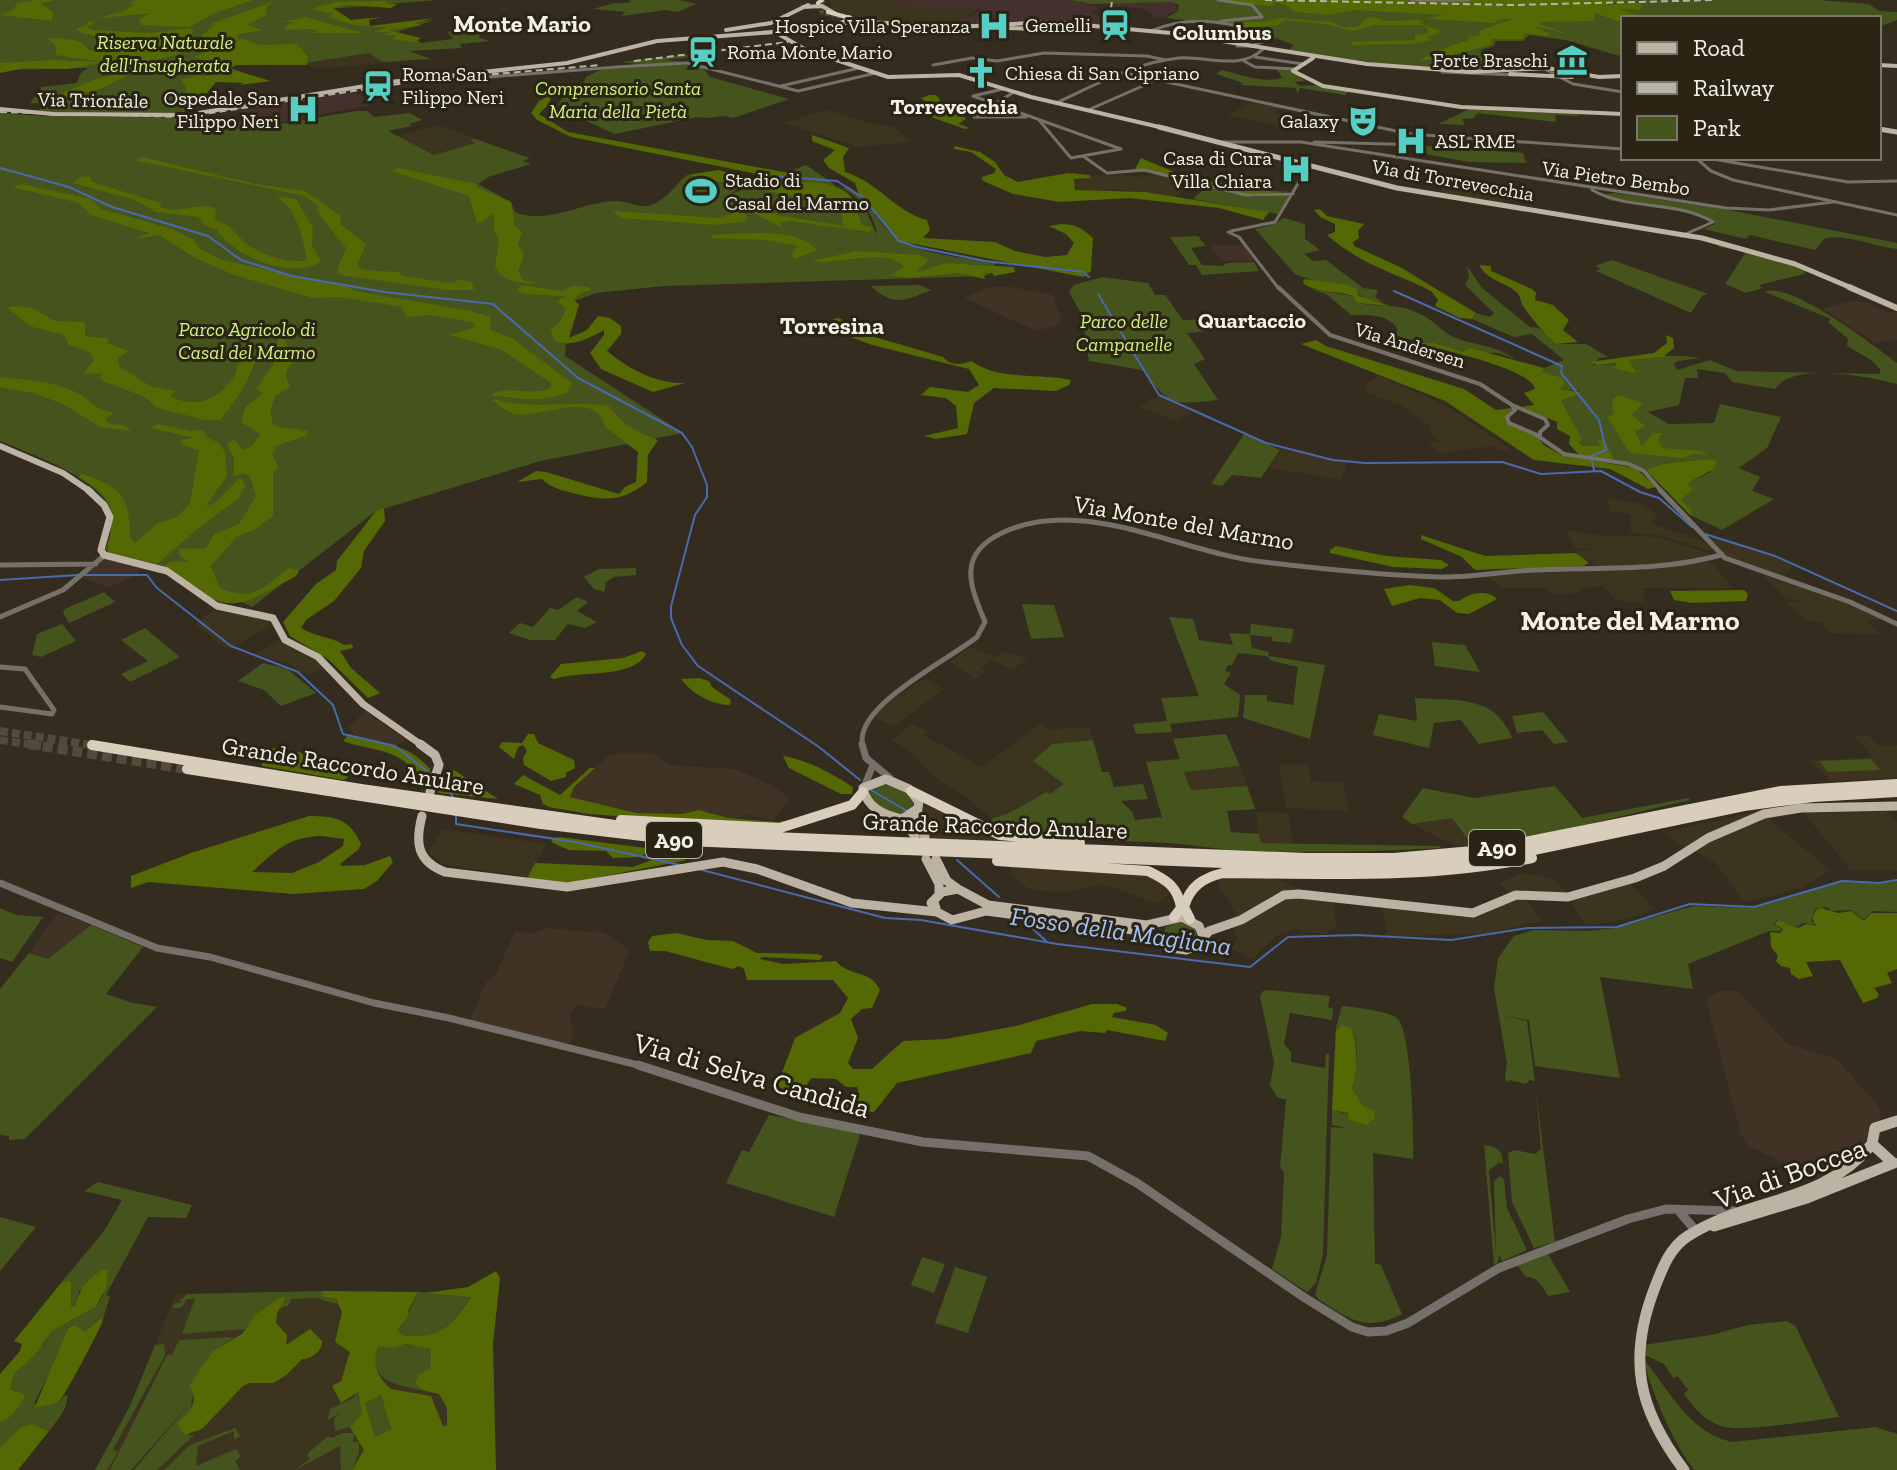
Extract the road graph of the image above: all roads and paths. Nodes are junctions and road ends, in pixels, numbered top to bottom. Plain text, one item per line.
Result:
1 (820, 0) edge
2 (1218, 0) edge
3 (1412, 0) edge
4 (1460, 0) edge
5 (1469, 0) edge
6 (1452, 1) edge
7 (803, 7) junction
8 (827, 10) junction
9 (849, 17) junction
10 (1224, 21) junction
11 (1210, 23) junction
12 (893, 24) junction
13 (835, 25) junction
14 (914, 25) junction
15 (1228, 25) junction
16 (1087, 28) junction
17 (1151, 31) junction
18 (778, 33) junction
19 (702, 35) junction
20 (1180, 36) junction
21 (1258, 49) junction
22 (616, 52) junction
23 (1254, 57) junction
24 (1165, 60) junction
25 (1242, 60) junction
26 (1309, 60) junction
27 (859, 68) junction
28 (1549, 69) junction
29 (1294, 70) junction
30 (876, 73) junction
31 (1129, 74) junction
32 (943, 75) junction
33 (1575, 75) junction
34 (1554, 76) junction
35 (1621, 76) edge
36 (429, 80) junction
37 (1156, 80) junction
38 (774, 86) junction
39 (1003, 89) junction
40 (1014, 92) junction
41 (1621, 92) edge
42 (1056, 103) junction
43 (994, 104) junction
44 (0, 109) edge
45 (1088, 110) junction
46 (1621, 114) edge
47 (1032, 117) junction
48 (1042, 120) junction
49 (1423, 135) junction
50 (1219, 142) junction
51 (1301, 142) junction
52 (1621, 149) edge
53 (1083, 156) junction
54 (1698, 160) edge
55 (1719, 160) edge
56 (1308, 167) junction
57 (1897, 181) edge
58 (1600, 193) junction
59 (1290, 195) junction
60 (1833, 202) junction
61 (1897, 215) edge
62 (1244, 230) junction
63 (1683, 235) junction
64 (1239, 237) junction
65 (1897, 308) edge
66 (1512, 405) junction
67 (1513, 413) junction
68 (1531, 413) junction
69 (1523, 429) junction
70 (1543, 429) junction
71 (1540, 438) junction
72 (0, 446) edge
73 (105, 555) junction
74 (1721, 555) junction
75 (96, 564) junction
76 (0, 565) edge
77 (0, 617) edge
78 (1897, 624) edge
79 (0, 667) edge
80 (1, 708) edge
81 (92, 745) tunnel mouth
82 (873, 765) junction
83 (187, 769) tunnel mouth
84 (894, 780) junction
85 (1897, 784) edge
86 (432, 787) dead end
87 (864, 789) junction
88 (911, 791) junction
89 (1897, 792) edge
90 (442, 805) junction
91 (1897, 806) edge
92 (477, 809) junction
93 (917, 809) junction
94 (422, 816) dead end
95 (900, 819) junction
96 (1580, 843) junction
97 (879, 846) junction
98 (973, 853) junction
99 (1087, 855) junction
100 (0, 883) edge
101 (958, 889) junction
102 (975, 899) junction
103 (937, 903) junction
104 (973, 913) junction
105 (1174, 917) junction
106 (1161, 923) junction
107 (1198, 927) junction
108 (1161, 939) junction
109 (1897, 1121) edge
110 (1872, 1144) junction
111 (1896, 1163) edge
112 (1761, 1207) junction
113 (1678, 1210) junction
114 (1699, 1230) junction
115 (1684, 1470) edge

1 - 7 main road, Via Trionfale
1 - 8 main road, Via Trionfale
2 - 10 street
3 - 6 street
4 - 6 street
5 - 6 street
7 - 8 main road
7 - 19 main road, Via Trionfale
8 - 9 main road
8 - 13 highway
9 - 13 main road
9 - 14 main road
10 - 11 street
10 - 15 street
11 - 15 street
11 - 17 street
12 - 13 main road
12 - 14 highway
12 - 16 main road
13 - 18 main road
14 - 16 main road
15 - 21 street
16 - 17 main road
16 - 20 main road
17 - 20 street
17 - 21 main road
18 - 19 main road
18 - 27 main road, Via di Torrevecchia
19 - 22 main road, Via Trionfale
19 - 22 main road, Via Trionfale
20 - 21 main road
21 - 23 street
21 - 26 main road
21 - 26 main road
22 - 36 main road, Via Trionfale
23 - 25 street
23 - 26 street
24 - 25 street
24 - 31 street
24 - 32 street
25 - 29 street
26 - 28 main road
26 - 29 main road
26 - 34 main road
27 - 30 main road, Via di Torrevecchia
27 - 38 street
28 - 33 main road
28 - 34 street
29 - 46 main road
30 - 32 main road, Via di Torrevecchia
30 - 38 street
31 - 37 street
31 - 42 street
32 - 39 main road, Via di Torrevecchia
33 - 34 main road
33 - 35 main road
34 - 41 street
36 - 38 street
36 - 44 main road, Via Trionfale
37 - 45 street
37 - 49 street
39 - 40 main road, Via di Torrevecchia
39 - 43 street
40 - 42 main road, Via di Torrevecchia
40 - 43 street
42 - 45 main road, Via di Torrevecchia
43 - 47 street
43 - 47 street
45 - 50 main road, Via di Torrevecchia
47 - 48 street
48 - 53 street
48 - 53 street
49 - 51 street
49 - 52 street
50 - 51 street
50 - 56 main road, Via di Torrevecchia
51 - 58 street, Via Pietro Bembo
53 - 59 street
54 - 60 street
55 - 57 street
56 - 59 street
56 - 63 main road, Via di Torrevecchia
58 - 60 street, Via Pietro Bembo
58 - 63 street
59 - 62 street
60 - 61 street
62 - 64 street
62 - 64 street, Via Andersen
63 - 65 main road, Via di Torrevecchia
64 - 66 street, Via Andersen
66 - 67 street
66 - 68 street, Via Andersen
67 - 68 street
67 - 69 street
68 - 70 street
69 - 70 street
69 - 71 street
70 - 71 street
71 - 74 street
72 - 73 main road
73 - 75 street
73 - 86 main road
74 - 78 street
74 - 82 street, Via Monte del Marmo
75 - 76 street
75 - 77 street
79 - 80 street
81 - 90 highway, Grande Raccordo Anulare / A90
82 - 84 street
82 - 87 street
83 - 90 highway, Grande Raccordo Anulare / A90
84 - 87 main road
84 - 88 main road
85 - 99 highway, A90
87 - 92 highway
87 - 95 main road
88 - 93 main road
88 - 99 highway
89 - 96 highway, Grande Raccordo Anulare / A90
90 - 92 highway, Grande Raccordo Anulare / A90
91 - 107 main road
92 - 97 highway, Grande Raccordo Anulare / A90
93 - 95 main road
93 - 95 main road
94 - 103 main road
96 - 99 highway, Grande Raccordo Anulare / A90
96 - 107 highway
97 - 98 highway
97 - 98 highway, Grande Raccordo Anulare / A90
98 - 99 highway
98 - 99 highway, Grande Raccordo Anulare / A90
99 - 105 highway
100 - 113 street, Via di Selva Candida
101 - 102 main road
101 - 103 main road
101 - 103 main road
102 - 104 main road
102 - 106 main road
103 - 104 main road
104 - 108 main road
105 - 106 main road
105 - 107 main road
106 - 108 main road
107 - 108 main road
109 - 110 main road, Via di Boccea
110 - 111 main road
110 - 112 main road, Via di Boccea
111 - 114 main road, Via di Boccea
112 - 113 street, Via di Selva Candida
112 - 114 main road, Via di Boccea
113 - 114 street
114 - 115 main road, Via di Boccea

